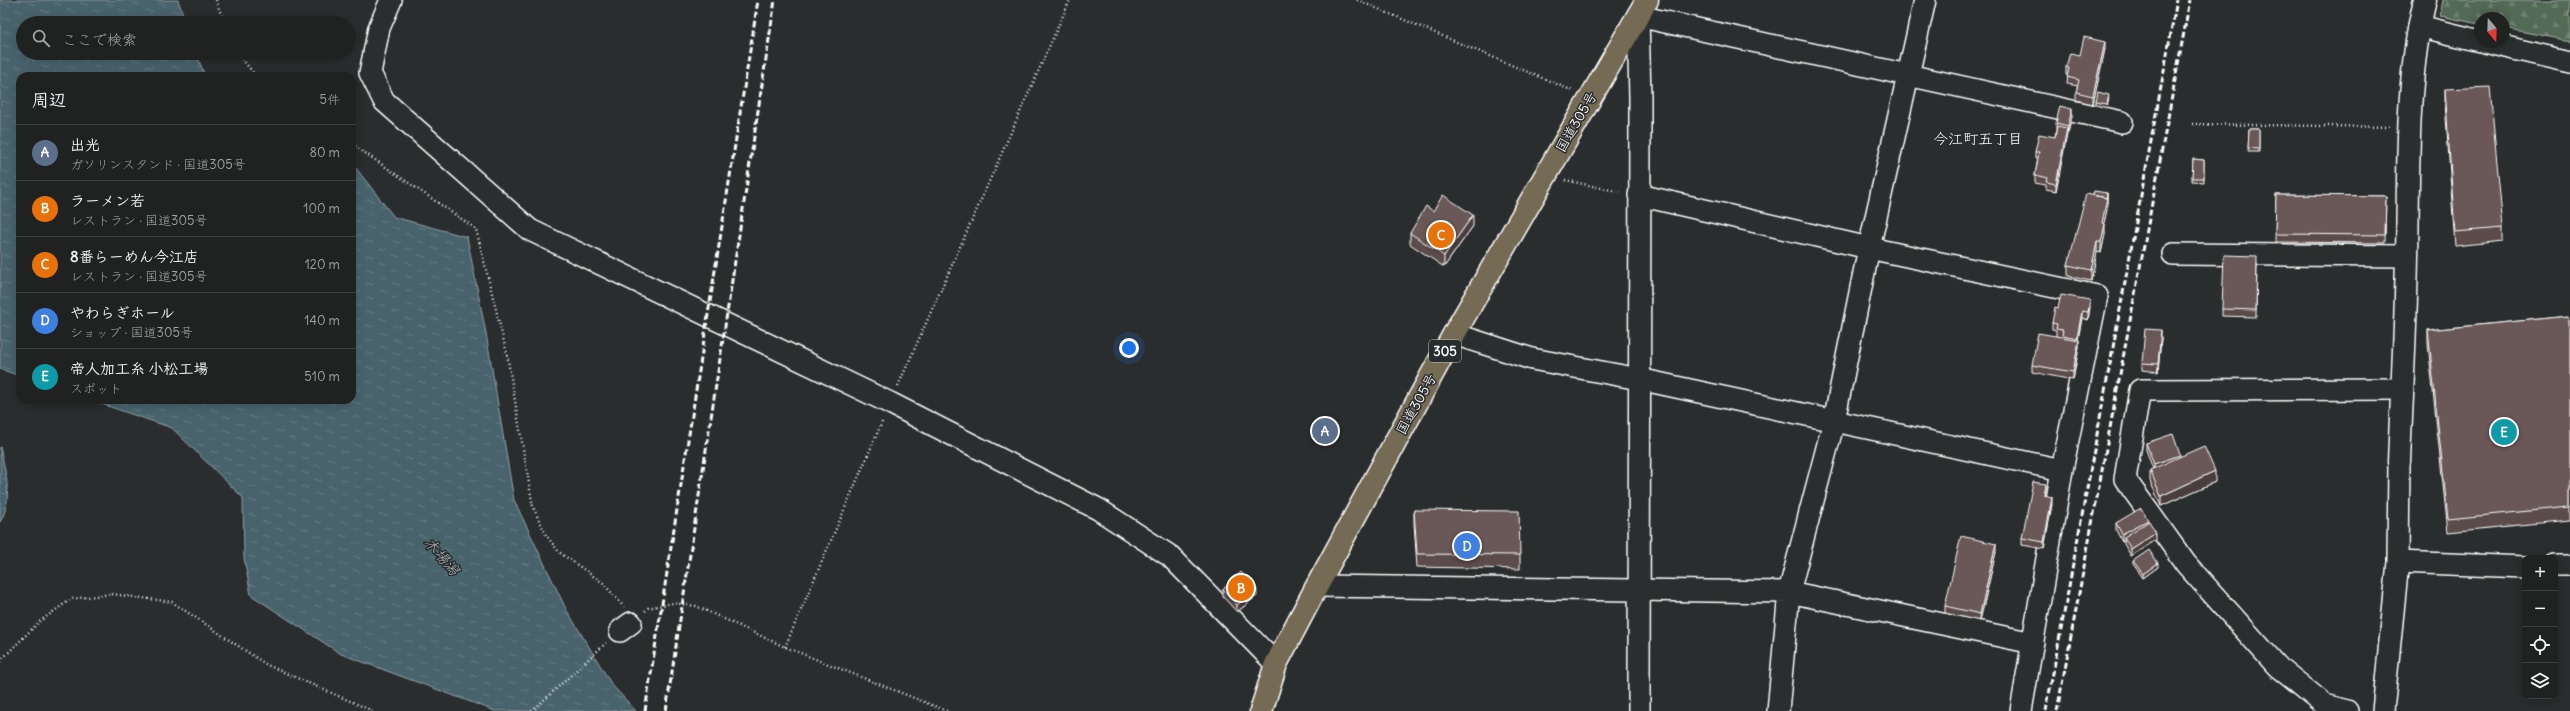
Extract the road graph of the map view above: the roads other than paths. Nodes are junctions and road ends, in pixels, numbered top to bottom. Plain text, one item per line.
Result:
1 (391, 0) edge
2 (1925, 0) edge
3 (2425, 0) edge
4 (1642, 8) edge
5 (2418, 26) junction
6 (2474, 40) edge
7 (2510, 48) edge
8 (2570, 62) edge
9 (1909, 74) junction
10 (2122, 122) dead end
11 (1638, 195) junction
12 (1869, 248) junction
13 (2173, 254) dead end
14 (2407, 256) junction
15 (1454, 334) junction
16 (1639, 379) junction
17 (2402, 389) junction
18 (1834, 421) junction
19 (2399, 461) joint
20 (2062, 470) junction
21 (2398, 562) junction
22 (2558, 565) edge
23 (2570, 565) edge
24 (2522, 567) edge
25 (1317, 586) junction
26 (1639, 590) junction
27 (1789, 592) junction
28 (2033, 643) junction
29 (1276, 664) junction
30 (1261, 711) edge
31 (1639, 711) edge
32 (1778, 711) edge
33 (2022, 711) edge
34 (2347, 711) edge
35 (2383, 711) edge

1 - 29 street
2 - 9 street
3 - 5 street
4 - 9 street
4 - 11 street
4 - 15 highway, 国道305号 / 305
5 - 6 street
5 - 14 street
7 - 8 street
9 - 10 street
9 - 12 street
11 - 12 street
11 - 16 street
12 - 18 street
12 - 20 street
13 - 14 street
14 - 17 street
15 - 16 street
15 - 25 highway, 国道305号 / 305
16 - 18 street
16 - 26 street
17 - 19 street
17 - 34 street
18 - 20 street
18 - 27 street
19 - 21 street
20 - 28 street
21 - 24 street
21 - 35 street
22 - 23 street
25 - 26 street
25 - 29 highway, 国道305号 / 305
26 - 27 street
26 - 31 street
27 - 28 street
27 - 32 street
28 - 33 street
29 - 30 highway, 国道305号 / 305

